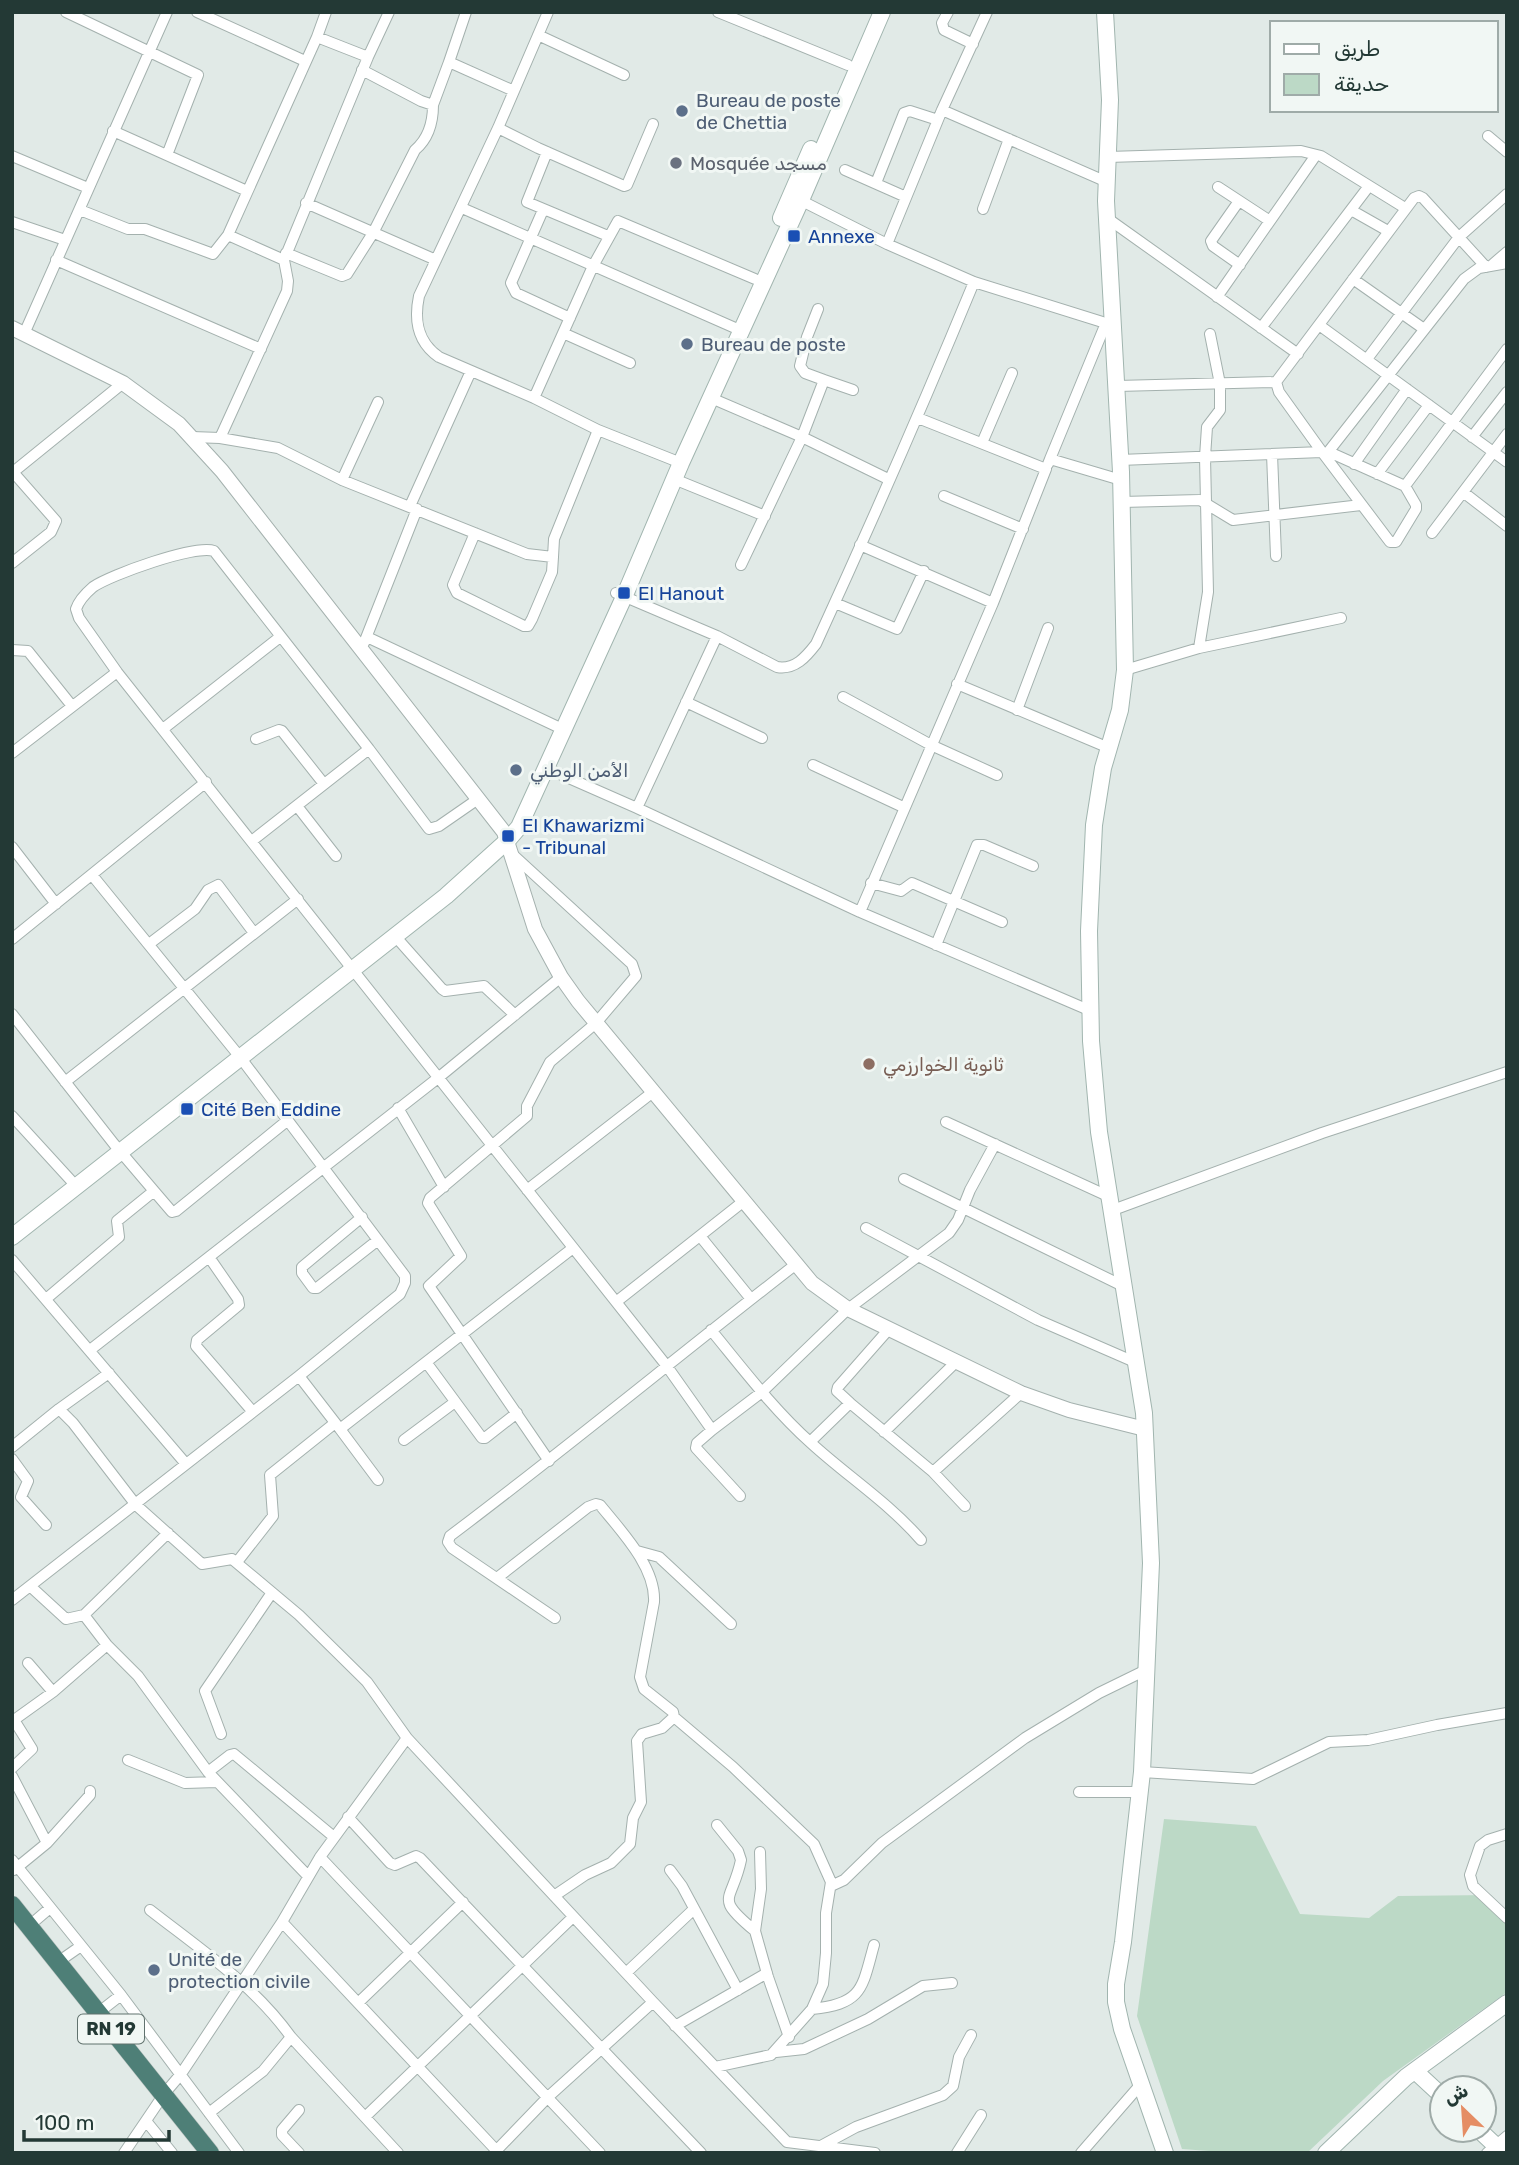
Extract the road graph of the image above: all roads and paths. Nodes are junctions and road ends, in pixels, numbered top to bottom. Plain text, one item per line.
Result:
1 (66, 12) edge
2 (167, 12) edge
3 (197, 12) edge
4 (326, 12) edge
5 (389, 12) edge
6 (466, 12) edge
7 (548, 12) edge
8 (718, 12) edge
9 (872, 12) edge
10 (882, 12) edge
11 (948, 12) edge
12 (987, 12) edge
13 (1105, 12) edge
14 (538, 35) junction
15 (317, 37) junction
16 (973, 44) junction
17 (148, 52) junction
18 (368, 57) junction
19 (305, 61) junction
20 (449, 62) junction
21 (848, 65) junction
22 (362, 70) junction
23 (624, 75) dead end
24 (514, 91) junction
25 (433, 105) junction
26 (940, 115) junction
27 (653, 124) dead end
28 (498, 128) junction
29 (113, 131) junction
30 (1488, 136) dead end
31 (1009, 139) junction
32 (547, 152) junction
33 (1507, 152) edge
34 (167, 155) junction
35 (1316, 155) junction
36 (1108, 157) junction
37 (13, 160) edge
38 (845, 170) dead end
39 (876, 183) junction
40 (1107, 183) junction
41 (1369, 186) junction
42 (1218, 187) dead end
43 (88, 188) junction
44 (247, 191) junction
45 (1507, 194) edge
46 (906, 197) junction
47 (795, 198) junction
48 (1239, 201) junction
49 (306, 203) junction
50 (461, 208) junction
51 (1405, 208) junction
52 (983, 209) dead end
53 (80, 210) junction
54 (544, 210) junction
55 (1351, 210) junction
56 (1107, 218) junction
57 (1270, 221) junction
58 (12, 222) edge
59 (1388, 231) junction
60 (373, 233) junction
61 (228, 235) junction
62 (608, 236) junction
63 (1459, 237) junction
64 (532, 239) junction
65 (65, 240) junction
66 (887, 244) junction
67 (1507, 252) edge
68 (285, 256) junction
69 (56, 260) junction
70 (436, 260) junction
71 (1507, 263) edge
72 (1240, 265) junction
73 (593, 266) junction
74 (1489, 266) junction
75 (755, 279) junction
76 (1353, 279) junction
77 (974, 282) junction
78 (1217, 297) junction
79 (818, 309) dead end
80 (1400, 313) junction
81 (570, 318) junction
82 (1109, 324) junction
83 (1319, 325) junction
84 (1261, 328) junction
85 (1424, 329) junction
86 (738, 330) junction
87 (18, 331) edge
88 (563, 333) junction
89 (1210, 334) dead end
90 (261, 349) junction
91 (1507, 349) edge
92 (1298, 354) junction
93 (1367, 359) junction
94 (630, 363) dead end
95 (471, 371) junction
96 (1012, 373) dead end
97 (1388, 375) junction
98 (824, 380) junction
99 (1276, 382) junction
100 (123, 383) junction
101 (1220, 384) junction
102 (1117, 386) junction
103 (1407, 389) junction
104 (853, 390) dead end
105 (1507, 392) edge
106 (534, 398) junction
107 (711, 398) junction
108 (379, 402) dead end
109 (1429, 405) junction
110 (918, 418) junction
111 (1452, 422) junction
112 (598, 430) junction
113 (1507, 434) edge
114 (1472, 436) junction
115 (192, 437) junction
116 (802, 437) junction
117 (220, 438) junction
118 (982, 443) junction
119 (1493, 452) junction
120 (1325, 453) junction
121 (1272, 454) junction
122 (1205, 457) junction
123 (1120, 460) junction
124 (677, 462) junction
125 (1507, 462) edge
126 (1048, 464) junction
127 (1354, 464) junction
128 (13, 473) edge
129 (1377, 474) junction
130 (888, 479) junction
131 (342, 480) junction
132 (674, 480) junction
133 (1121, 480) junction
134 (1405, 486) junction
135 (1463, 492) junction
136 (944, 496) dead end
137 (1205, 501) junction
138 (1122, 502) junction
139 (1361, 505) junction
140 (414, 508) junction
141 (765, 516) junction
142 (1275, 516) junction
143 (1507, 526) edge
144 (1023, 529) junction
145 (475, 533) junction
146 (1432, 533) dead end
147 (860, 545) junction
148 (1276, 556) dead end
149 (552, 557) junction
150 (12, 563) edge
151 (741, 565) dead end
152 (923, 570) junction
153 (620, 595) junction
154 (835, 603) junction
155 (993, 603) junction
156 (1341, 618) dead end
157 (1048, 628) dead end
158 (717, 636) junction
159 (280, 637) junction
160 (364, 643) junction
161 (1199, 648) junction
162 (12, 650) edge
163 (1125, 670) junction
164 (117, 672) junction
165 (957, 684) junction
166 (843, 697) dead end
167 (685, 702) junction
168 (72, 706) junction
169 (1017, 709) junction
170 (556, 726) junction
171 (163, 729) junction
172 (762, 738) dead end
173 (256, 739) dead end
174 (931, 745) junction
175 (1109, 748) junction
176 (369, 749) junction
177 (12, 753) edge
178 (813, 765) dead end
179 (546, 768) junction
180 (997, 775) dead end
181 (206, 782) junction
182 (324, 784) junction
183 (478, 799) junction
184 (297, 806) junction
185 (903, 807) junction
186 (637, 808) junction
187 (253, 840) junction
188 (508, 843) junction
189 (12, 847) edge
190 (336, 856) dead end
191 (1033, 866) dead end
192 (92, 875) junction
193 (872, 883) junction
194 (298, 899) junction
195 (953, 901) junction
196 (56, 904) junction
197 (860, 912) junction
198 (1002, 922) dead end
199 (254, 933) junction
200 (395, 936) junction
201 (12, 939) edge
202 (149, 944) junction
203 (936, 945) junction
204 (349, 965) junction
205 (561, 977) junction
206 (184, 987) junction
207 (1091, 1011) junction
208 (12, 1014) edge
209 (515, 1015) junction
210 (596, 1023) junction
211 (22, 1026) junction
212 (12, 1034) edge
213 (237, 1053) junction
214 (1507, 1072) edge
215 (438, 1078) junction
216 (65, 1082) junction
217 (653, 1092) junction
218 (398, 1108) junction
219 (12, 1116) edge
220 (288, 1119) junction
221 (946, 1122) dead end
222 (995, 1144) junction
223 (493, 1147) junction
224 (117, 1148) junction
225 (324, 1166) junction
226 (904, 1178) dead end
227 (73, 1183) junction
228 (444, 1187) junction
229 (527, 1190) junction
230 (154, 1191) junction
231 (744, 1202) junction
232 (1111, 1204) junction
233 (963, 1207) junction
234 (362, 1217) junction
235 (12, 1226) edge
236 (866, 1228) dead end
237 (700, 1236) junction
238 (12, 1237) edge
239 (378, 1240) junction
240 (573, 1248) junction
241 (918, 1256) junction
242 (209, 1257) junction
243 (12, 1260) edge
244 (794, 1265) junction
245 (1125, 1287) junction
246 (46, 1298) junction
247 (751, 1299) junction
248 (616, 1302) junction
249 (848, 1309) junction
250 (889, 1329) junction
251 (711, 1330) junction
252 (462, 1334) junction
253 (90, 1350) junction
254 (426, 1362) junction
255 (956, 1362) junction
256 (1138, 1363) junction
257 (666, 1365) junction
258 (109, 1373) junction
259 (299, 1376) junction
260 (762, 1392) junction
261 (1021, 1393) junction
262 (455, 1402) junction
263 (850, 1403) junction
264 (59, 1409) junction
265 (253, 1412) junction
266 (517, 1413) junction
267 (338, 1426) junction
268 (1145, 1429) junction
269 (712, 1430) junction
270 (884, 1432) junction
271 (404, 1440) dead end
272 (810, 1442) junction
273 (12, 1447) edge
274 (12, 1459) edge
275 (550, 1461) junction
276 (186, 1464) junction
277 (933, 1472) junction
278 (378, 1480) dead end
279 (740, 1496) dead end
280 (136, 1505) junction
281 (965, 1506) dead end
282 (46, 1525) dead end
283 (168, 1533) junction
284 (920, 1540) dead end
285 (637, 1551) junction
286 (237, 1562) junction
287 (497, 1578) junction
288 (30, 1586) junction
289 (271, 1594) junction
290 (12, 1600) edge
291 (84, 1615) junction
292 (555, 1618) dead end
293 (731, 1624) dead end
294 (107, 1645) junction
295 (28, 1663) dead end
296 (1146, 1670) junction
297 (53, 1692) junction
298 (1507, 1713) edge
299 (674, 1717) junction
300 (221, 1734) dead end
301 (408, 1738) junction
302 (128, 1760) dead end
303 (12, 1769) edge
304 (208, 1772) junction
305 (1142, 1772) junction
306 (12, 1776) edge
307 (217, 1782) junction
308 (90, 1791) dead end
309 (1079, 1792) dead end
310 (1140, 1792) junction
311 (348, 1817) junction
312 (717, 1825) dead end
313 (1507, 1834) edge
314 (334, 1837) junction
315 (47, 1843) junction
316 (760, 1852) dead end
317 (320, 1857) junction
318 (14, 1866) edge
319 (670, 1870) dead end
320 (308, 1876) junction
321 (831, 1886) junction
322 (554, 1896) junction
323 (463, 1902) junction
324 (12, 1905) edge
325 (50, 1908) junction
326 (695, 1909) junction
327 (150, 1910) dead end
328 (573, 1917) junction
329 (1507, 1918) edge
330 (282, 1922) junction
331 (29, 1926) junction
332 (755, 1931) junction
333 (874, 1945) dead end
334 (81, 1946) junction
335 (411, 1953) junction
336 (58, 1962) junction
337 (523, 1966) junction
338 (626, 1973) junction
339 (767, 1973) junction
340 (242, 1982) junction
341 (952, 1983) dead end
342 (738, 1990) junction
343 (121, 1995) junction
344 (653, 2002) junction
345 (358, 2003) junction
346 (1507, 2003) edge
347 (813, 2009) junction
348 (98, 2013) junction
349 (470, 2016) junction
350 (676, 2026) junction
351 (971, 2035) dead end
352 (789, 2036) junction
353 (291, 2037) junction
354 (602, 2048) junction
355 (776, 2052) junction
356 (417, 2066) junction
357 (715, 2067) junction
358 (1415, 2071) junction
359 (181, 2074) junction
360 (1428, 2083) edge
361 (1141, 2084) junction
362 (164, 2094) junction
363 (548, 2097) junction
364 (299, 2110) dead end
365 (209, 2113) junction
366 (981, 2115) dead end
367 (365, 2117) junction
368 (146, 2121) junction
369 (787, 2142) junction
370 (819, 2147) junction
371 (495, 2151) edge
372 (124, 2153) edge
373 (172, 2153) edge
374 (210, 2153) edge
375 (239, 2153) edge
376 (299, 2153) edge
377 (398, 2153) edge
378 (600, 2153) edge
379 (701, 2153) edge
380 (796, 2153) edge
381 (875, 2153) edge
382 (957, 2153) edge
383 (1081, 2153) edge
384 (1165, 2153) edge
385 (1326, 2153) edge

1 - 17 street
2 - 17 street
3 - 19 street
4 - 15 street
5 - 18 street
6 - 20 street
7 - 14 street
8 - 21 street
9 - 21 main road
10 - 47 main road
11 - 16 street
12 - 16 street
13 - 36 main road
14 - 23 street
14 - 24 street
15 - 18 street
15 - 19 street
16 - 26 street
17 - 29 street
17 - 34 street
18 - 22 street
19 - 44 street
20 - 24 street
20 - 25 street
21 - 47 main road
22 - 25 street
22 - 49 street
24 - 28 street
25 - 60 street
26 - 31 street
26 - 39 street
26 - 46 street
27 - 32 street
28 - 32 street
28 - 50 street
29 - 34 street
29 - 43 street
30 - 33 street
31 - 40 street
31 - 52 street
32 - 54 street
34 - 44 street
35 - 36 street
35 - 41 street
35 - 57 street
36 - 40 main road
37 - 43 street
38 - 39 street
39 - 46 street
40 - 56 main road
41 - 51 street
41 - 55 street
42 - 48 street
43 - 53 street
44 - 61 street
45 - 63 street
46 - 66 street
47 - 66 street
47 - 75 main road
47 - 86 main road
48 - 57 street
48 - 72 street
49 - 60 street
49 - 68 street
50 - 64 street
50 - 70 street
51 - 59 street
51 - 63 street
53 - 61 street
53 - 65 street
54 - 62 street
54 - 64 street
55 - 59 street
55 - 84 street
56 - 78 street
56 - 82 main road
57 - 72 street
58 - 65 street
59 - 76 street
60 - 68 street
60 - 70 street
61 - 68 street
62 - 73 street
62 - 75 street
63 - 74 street
63 - 80 street
64 - 73 street
64 - 81 street
65 - 69 street
66 - 77 street
67 - 74 street
68 - 90 street
69 - 87 street
69 - 90 street
70 - 95 street
71 - 74 street
72 - 78 street
73 - 81 street
73 - 86 street
74 - 85 street
75 - 86 main road
76 - 80 street
76 - 83 street
77 - 82 street
77 - 110 street
78 - 84 street
79 - 98 street
80 - 85 street
80 - 93 street
81 - 88 street
82 - 102 main road
82 - 126 street
83 - 92 street
83 - 93 street
84 - 92 street
85 - 97 street
86 - 107 main road
86 - 124 main road
87 - 100 street
88 - 94 street
88 - 106 street
89 - 101 street
90 - 117 street
91 - 111 street
92 - 99 street
93 - 97 street
95 - 106 street
95 - 140 street
96 - 118 street
97 - 103 street
97 - 120 street
98 - 104 street
98 - 116 street
99 - 101 street
99 - 120 street
100 - 115 street
100 - 128 street
101 - 102 street
101 - 122 street
102 - 123 main road
103 - 109 street
103 - 127 street
105 - 114 street
106 - 112 street
107 - 116 street
107 - 124 main road
108 - 131 street
109 - 111 street
109 - 129 street
110 - 118 street
110 - 130 street
111 - 114 street
111 - 134 street
112 - 124 street
112 - 149 street
113 - 119 street
114 - 119 street
115 - 117 street
115 - 160 street
116 - 130 street
116 - 141 street
117 - 131 street
118 - 126 street
119 - 125 street
119 - 135 street
120 - 121 street
120 - 127 street
120 - 139 street
121 - 122 street
121 - 142 street
122 - 123 street
122 - 137 street
123 - 133 main road
124 - 132 main road
124 - 153 main road
126 - 133 street
126 - 144 street
127 - 129 street
128 - 150 street
129 - 134 street
130 - 147 street
131 - 140 street
132 - 141 street
132 - 153 main road
133 - 138 main road
134 - 139 street
135 - 143 street
135 - 146 street
136 - 144 street
137 - 138 street
137 - 142 street
137 - 161 street
138 - 163 main road
139 - 142 street
140 - 145 street
140 - 160 street
141 - 151 street
142 - 148 street
144 - 155 street
145 - 149 street
145 - 149 street
147 - 152 street
147 - 154 street
152 - 154 street
152 - 155 street
153 - 158 street
153 - 170 main road
153 - 179 main road
154 - 158 street
155 - 165 street
156 - 161 street
157 - 169 street
158 - 167 street
159 - 164 street
159 - 171 street
159 - 176 street
160 - 170 street
160 - 183 street
161 - 163 street
162 - 168 street
163 - 175 main road
164 - 168 street
164 - 171 street
165 - 169 street
165 - 174 street
166 - 174 street
167 - 172 street
167 - 186 street
168 - 177 street
169 - 175 street
170 - 188 main road
171 - 181 street
173 - 182 street
174 - 180 street
174 - 185 street
175 - 207 main road
176 - 182 street
176 - 183 street
178 - 185 street
179 - 186 street
179 - 188 main road
181 - 187 street
181 - 192 street
182 - 184 street
183 - 188 street
184 - 187 street
184 - 190 street
185 - 193 street
186 - 197 street
187 - 194 street
188 - 200 main road
188 - 204 main road
188 - 205 street
188 - 210 street
189 - 196 street
191 - 195 street
192 - 196 street
192 - 202 street
193 - 195 street
193 - 197 street
194 - 199 street
194 - 204 street
195 - 198 street
195 - 203 street
196 - 201 street
197 - 203 street
199 - 202 street
199 - 206 street
200 - 204 main road
200 - 209 street
202 - 206 street
203 - 207 street
204 - 213 main road
204 - 215 street
205 - 209 street
205 - 210 street
206 - 213 street
206 - 216 street
207 - 232 main road
208 - 211 street
209 - 215 street
210 - 217 street
210 - 223 street
211 - 212 street
211 - 216 street
213 - 220 street
213 - 224 main road
214 - 232 street
215 - 218 street
215 - 223 street
216 - 224 street
217 - 229 street
217 - 231 street
218 - 225 street
218 - 228 street
219 - 227 street
220 - 225 street
220 - 230 street
221 - 222 street
222 - 232 street
222 - 233 street
223 - 228 street
223 - 229 street
224 - 227 main road
224 - 230 street
225 - 234 street
225 - 242 street
226 - 233 street
227 - 235 main road
227 - 238 main road
228 - 252 street
229 - 240 street
230 - 246 street
231 - 237 street
231 - 244 street
232 - 245 main road
233 - 241 street
233 - 245 street
234 - 239 street
234 - 239 street
236 - 241 street
237 - 247 street
237 - 248 street
239 - 259 street
240 - 248 street
240 - 252 street
241 - 249 street
241 - 256 street
242 - 253 street
242 - 265 street
243 - 246 street
244 - 247 street
244 - 249 street
245 - 256 main road
246 - 253 street
247 - 251 street
248 - 257 street
249 - 250 street
249 - 260 street
250 - 255 street
250 - 263 street
251 - 257 street
251 - 260 street
252 - 254 street
252 - 266 street
253 - 258 street
254 - 262 street
254 - 267 street
255 - 261 street
255 - 270 street
256 - 268 main road
257 - 269 street
257 - 275 street
258 - 264 street
258 - 276 street
259 - 265 street
259 - 267 street
260 - 269 street
260 - 272 street
261 - 268 street
261 - 277 street
262 - 266 street
262 - 271 street
263 - 270 street
263 - 272 street
264 - 273 street
264 - 280 street
265 - 276 street
266 - 275 street
267 - 278 street
267 - 286 street
268 - 296 main road
269 - 279 street
270 - 277 street
272 - 284 street
274 - 282 street
275 - 287 street
276 - 280 street
277 - 281 street
280 - 283 street
280 - 288 street
283 - 286 street
283 - 291 street
285 - 287 street
285 - 293 street
285 - 299 street
286 - 289 street
287 - 292 street
288 - 290 street
288 - 291 street
289 - 300 street
289 - 301 street
291 - 294 street
294 - 297 street
294 - 304 street
295 - 297 street
296 - 305 main road
296 - 321 street
297 - 303 street
298 - 305 street
299 - 321 street
299 - 322 street
301 - 311 street
301 - 322 street
302 - 307 street
304 - 307 street
304 - 314 street
305 - 310 main road
306 - 315 street
307 - 320 street
308 - 315 street
309 - 310 street
310 - 361 main road
311 - 314 street
311 - 323 street
312 - 332 street
313 - 329 street
314 - 317 street
315 - 318 street
316 - 332 street
317 - 320 street
317 - 335 street
318 - 325 street
319 - 326 street
320 - 330 street
321 - 347 street
322 - 328 street
323 - 335 street
323 - 337 street
324 - 331 highway, RN 19
325 - 331 street
325 - 334 street
326 - 338 street
326 - 342 street
327 - 340 street
328 - 337 street
328 - 338 street
330 - 340 street
330 - 345 street
331 - 336 highway, RN 19
332 - 339 street
333 - 347 street
334 - 336 street
334 - 343 street
335 - 345 street
335 - 349 street
336 - 348 highway, RN 19
337 - 349 street
337 - 354 street
338 - 344 street
339 - 342 street
339 - 352 street
340 - 353 street
340 - 359 street
341 - 355 street
342 - 350 street
343 - 348 street
343 - 359 street
344 - 350 street
344 - 354 street
345 - 356 street
346 - 358 main road
347 - 352 street
348 - 362 highway, RN 19
349 - 356 street
349 - 363 street
350 - 357 street
351 - 370 street
352 - 355 street
353 - 365 street
353 - 367 street
354 - 363 street
354 - 379 street
355 - 357 street
356 - 367 street
356 - 371 street
357 - 369 street
358 - 360 main road
358 - 385 main road
359 - 362 street
359 - 365 street
361 - 383 street
361 - 384 main road
362 - 368 street
362 - 374 highway, RN 19
363 - 371 street
363 - 378 street
364 - 376 street
365 - 375 street
366 - 382 street
367 - 377 street
368 - 372 street
368 - 373 street
369 - 370 street
369 - 380 street
370 - 381 street

